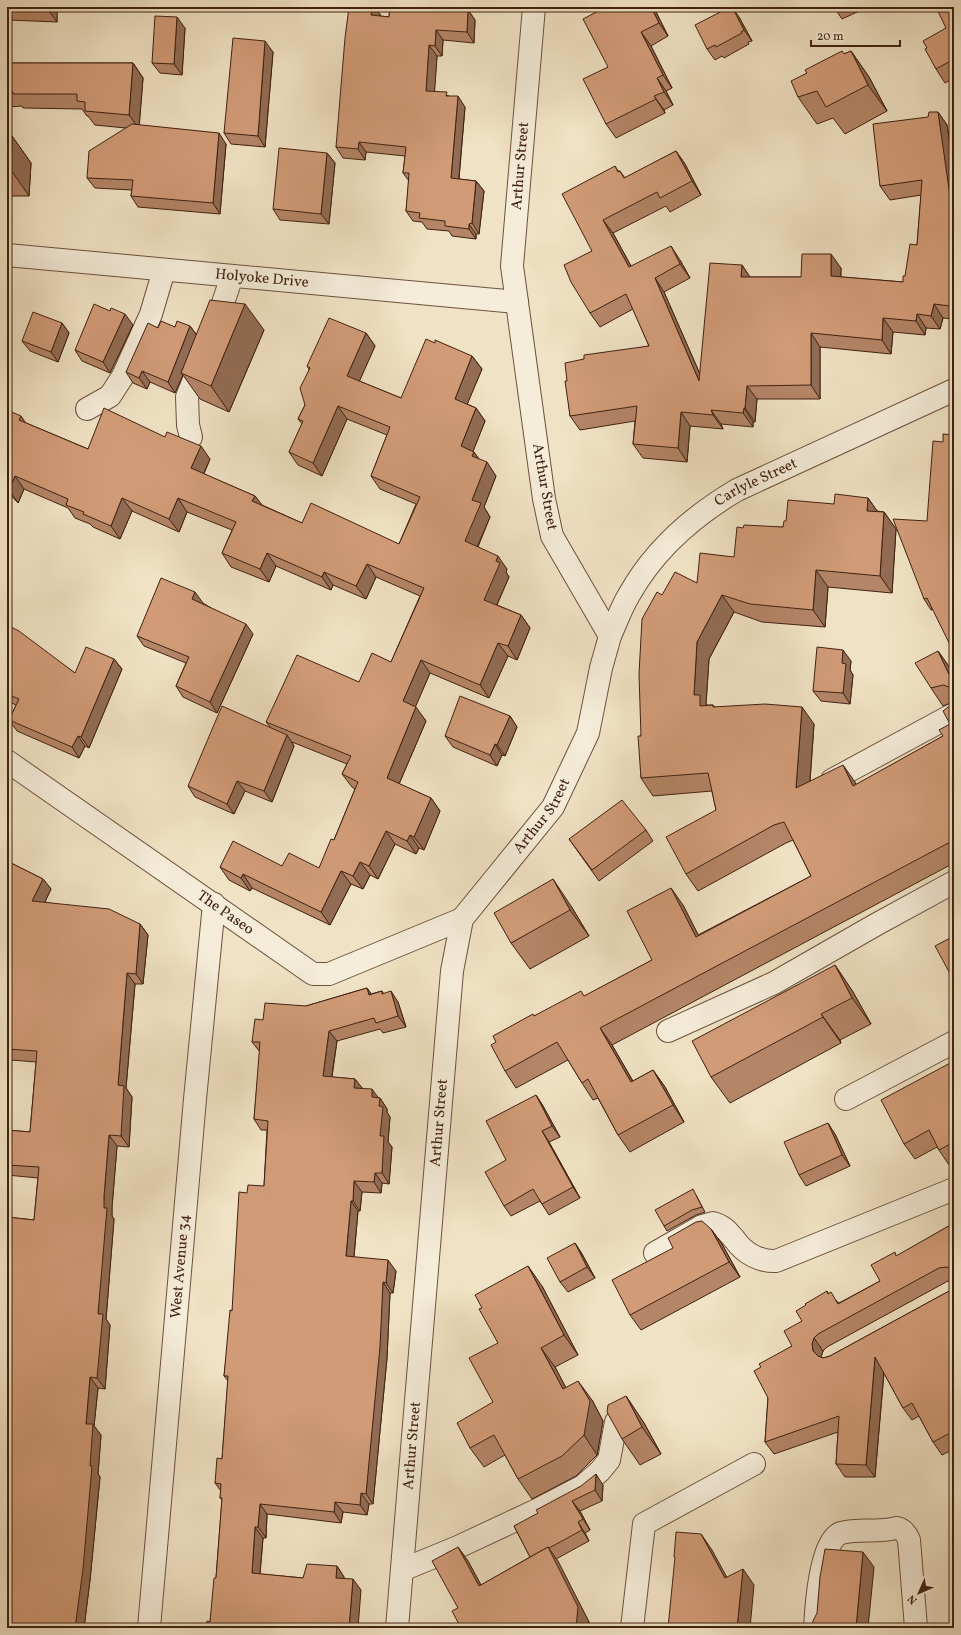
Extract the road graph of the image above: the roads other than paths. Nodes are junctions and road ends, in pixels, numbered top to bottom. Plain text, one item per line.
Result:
1 (534, 7) edge
2 (7, 255) edge
3 (164, 270) junction
4 (232, 276) junction
5 (517, 302) junction
6 (954, 390) edge
7 (87, 409) dead end
8 (190, 436) dead end
9 (610, 636) junction
10 (954, 714) edge
11 (7, 761) edge
12 (832, 780) edge
13 (954, 882) edge
14 (214, 904) junction
15 (462, 919) junction
16 (668, 1032) dead end
17 (954, 1042) edge
18 (846, 1099) dead end
19 (954, 1189) edge
20 (655, 1253) dead end
21 (616, 1422) edge
22 (754, 1464) dead end
23 (402, 1570) junction
24 (149, 1628) edge
25 (397, 1628) edge
26 (632, 1628) edge
27 (815, 1628) edge
28 (916, 1628) edge

1 - 5 street, Arthur Street
2 - 3 street, Holyoke Drive
3 - 4 street, Holyoke Drive
3 - 7 street
4 - 5 street, Holyoke Drive
4 - 8 street
5 - 9 street, Arthur Street
6 - 9 street, Carlyle Street
9 - 15 street, Arthur Street
10 - 12 street
11 - 14 street, The Paseo
13 - 16 street
14 - 15 street, The Paseo
14 - 24 street, West Avenue 34
15 - 23 street, Arthur Street
17 - 18 street
19 - 20 street
21 - 23 street
22 - 26 street
23 - 25 street, Arthur Street
27 - 28 street

